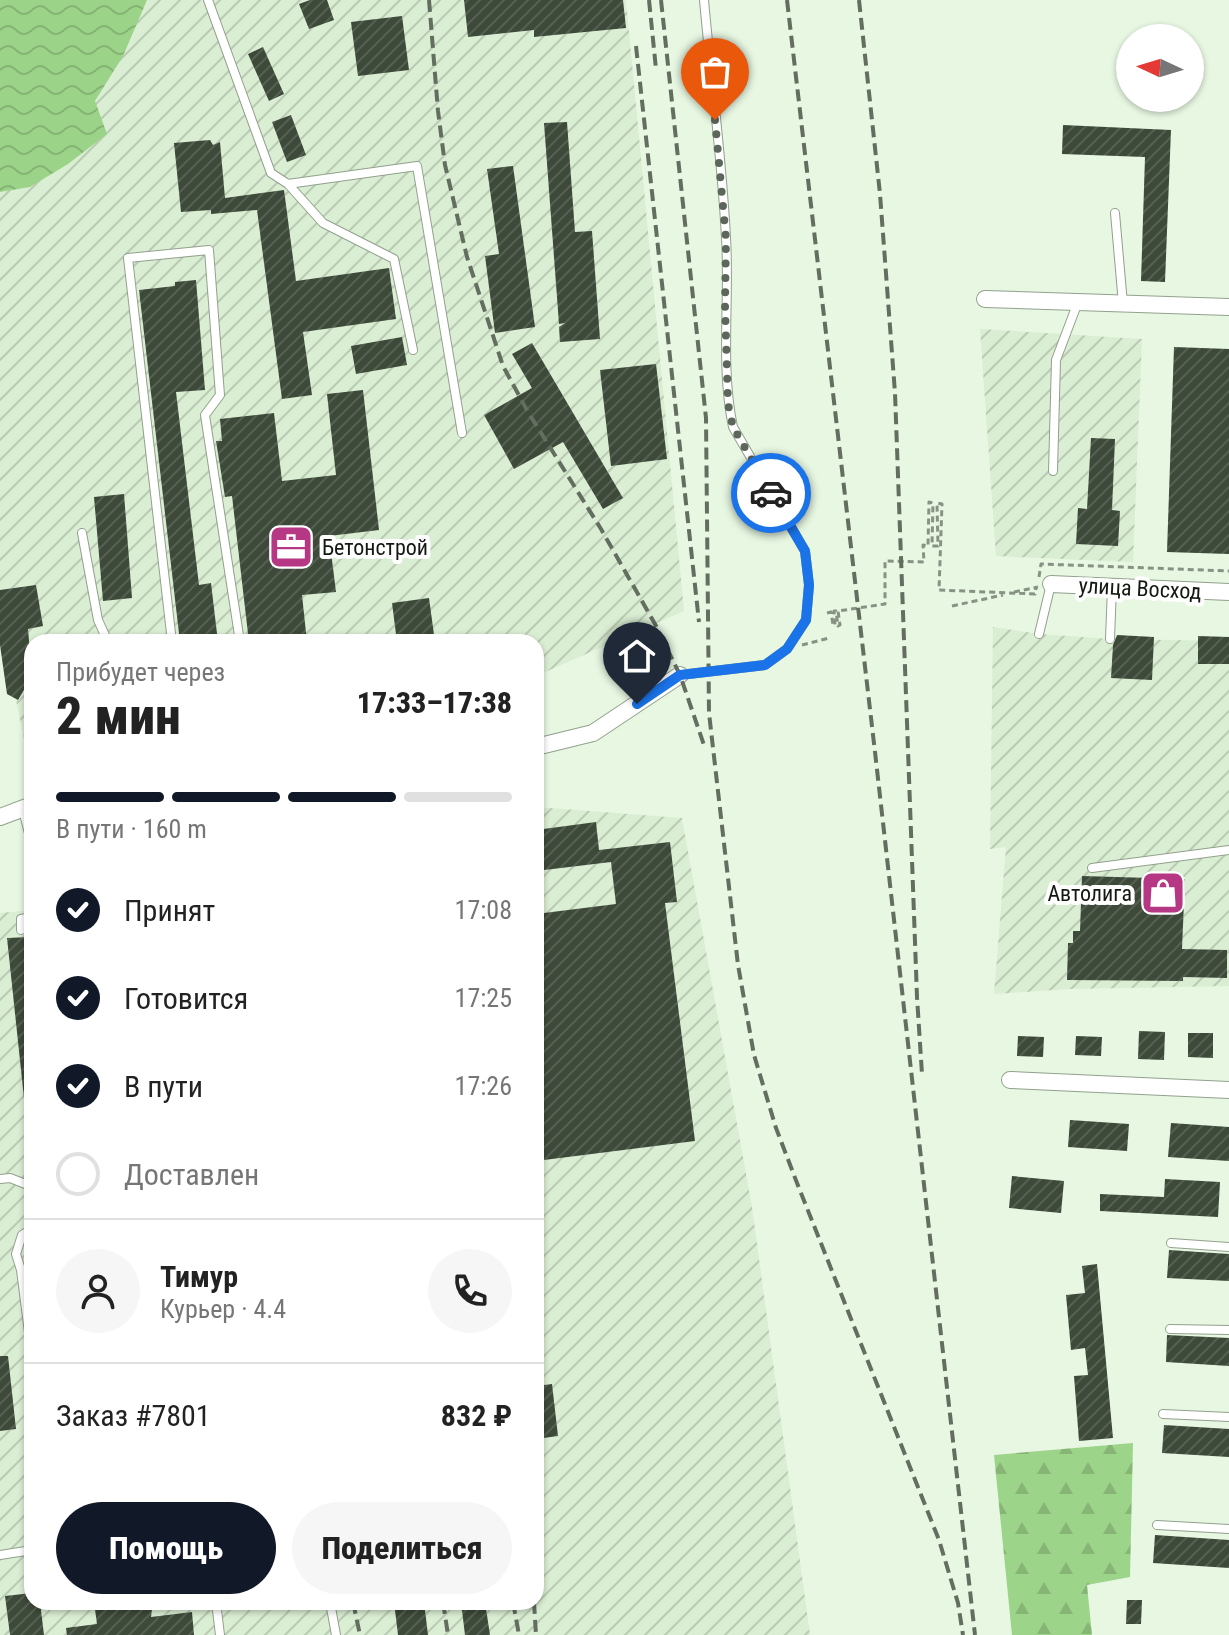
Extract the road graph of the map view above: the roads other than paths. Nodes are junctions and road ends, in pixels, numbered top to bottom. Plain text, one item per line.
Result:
1 (208, 0) edge
2 (704, 0) edge
3 (288, 184) junction
4 (1115, 213) dead end
5 (985, 299) dead end
6 (1078, 302) junction
7 (1123, 304) junction
8 (1229, 307) edge
9 (413, 350) dead end
10 (462, 433) dead end
11 (1053, 471) dead end
12 (82, 533) dead end
13 (1051, 584) joint
14 (1112, 586) junction
15 (1229, 592) edge
16 (104, 634) edge
17 (171, 634) edge
18 (239, 634) edge
19 (1039, 634) dead end
20 (1110, 639) dead end
21 (680, 675) joint
22 (544, 745) edge
23 (24, 809) edge
24 (0, 817) edge
25 (1229, 850) edge
26 (1092, 868) dead end
27 (24, 918) edge
28 (21, 930) dead end
29 (1010, 1080) dead end
30 (1229, 1090) edge
31 (0, 1179) edge
32 (24, 1183) edge
33 (24, 1234) edge
34 (1171, 1243) dead end
35 (1229, 1247) edge
36 (24, 1293) edge
37 (1170, 1329) dead end
38 (1229, 1330) edge
39 (1163, 1414) dead end
40 (1229, 1417) edge
41 (1157, 1525) dead end
42 (1229, 1529) edge
43 (24, 1551) edge
44 (0, 1555) edge
45 (217, 1610) edge
46 (331, 1610) edge
47 (220, 1635) edge
48 (336, 1635) edge

1 - 3 lane
2 - 21 lane
3 - 9 lane
3 - 10 lane
4 - 7 lane
5 - 6 street
6 - 7 street
6 - 11 lane
7 - 8 street
12 - 16 lane
13 - 14 street, улица Восход
13 - 19 lane
14 - 15 street, улица Восход
14 - 20 lane
17 - 18 lane
21 - 22 street
23 - 24 street
25 - 26 lane
27 - 28 lane
29 - 30 street
31 - 32 lane
33 - 36 lane
34 - 35 lane
37 - 38 lane
39 - 40 lane
41 - 42 lane
43 - 44 lane
45 - 47 lane
46 - 48 lane

